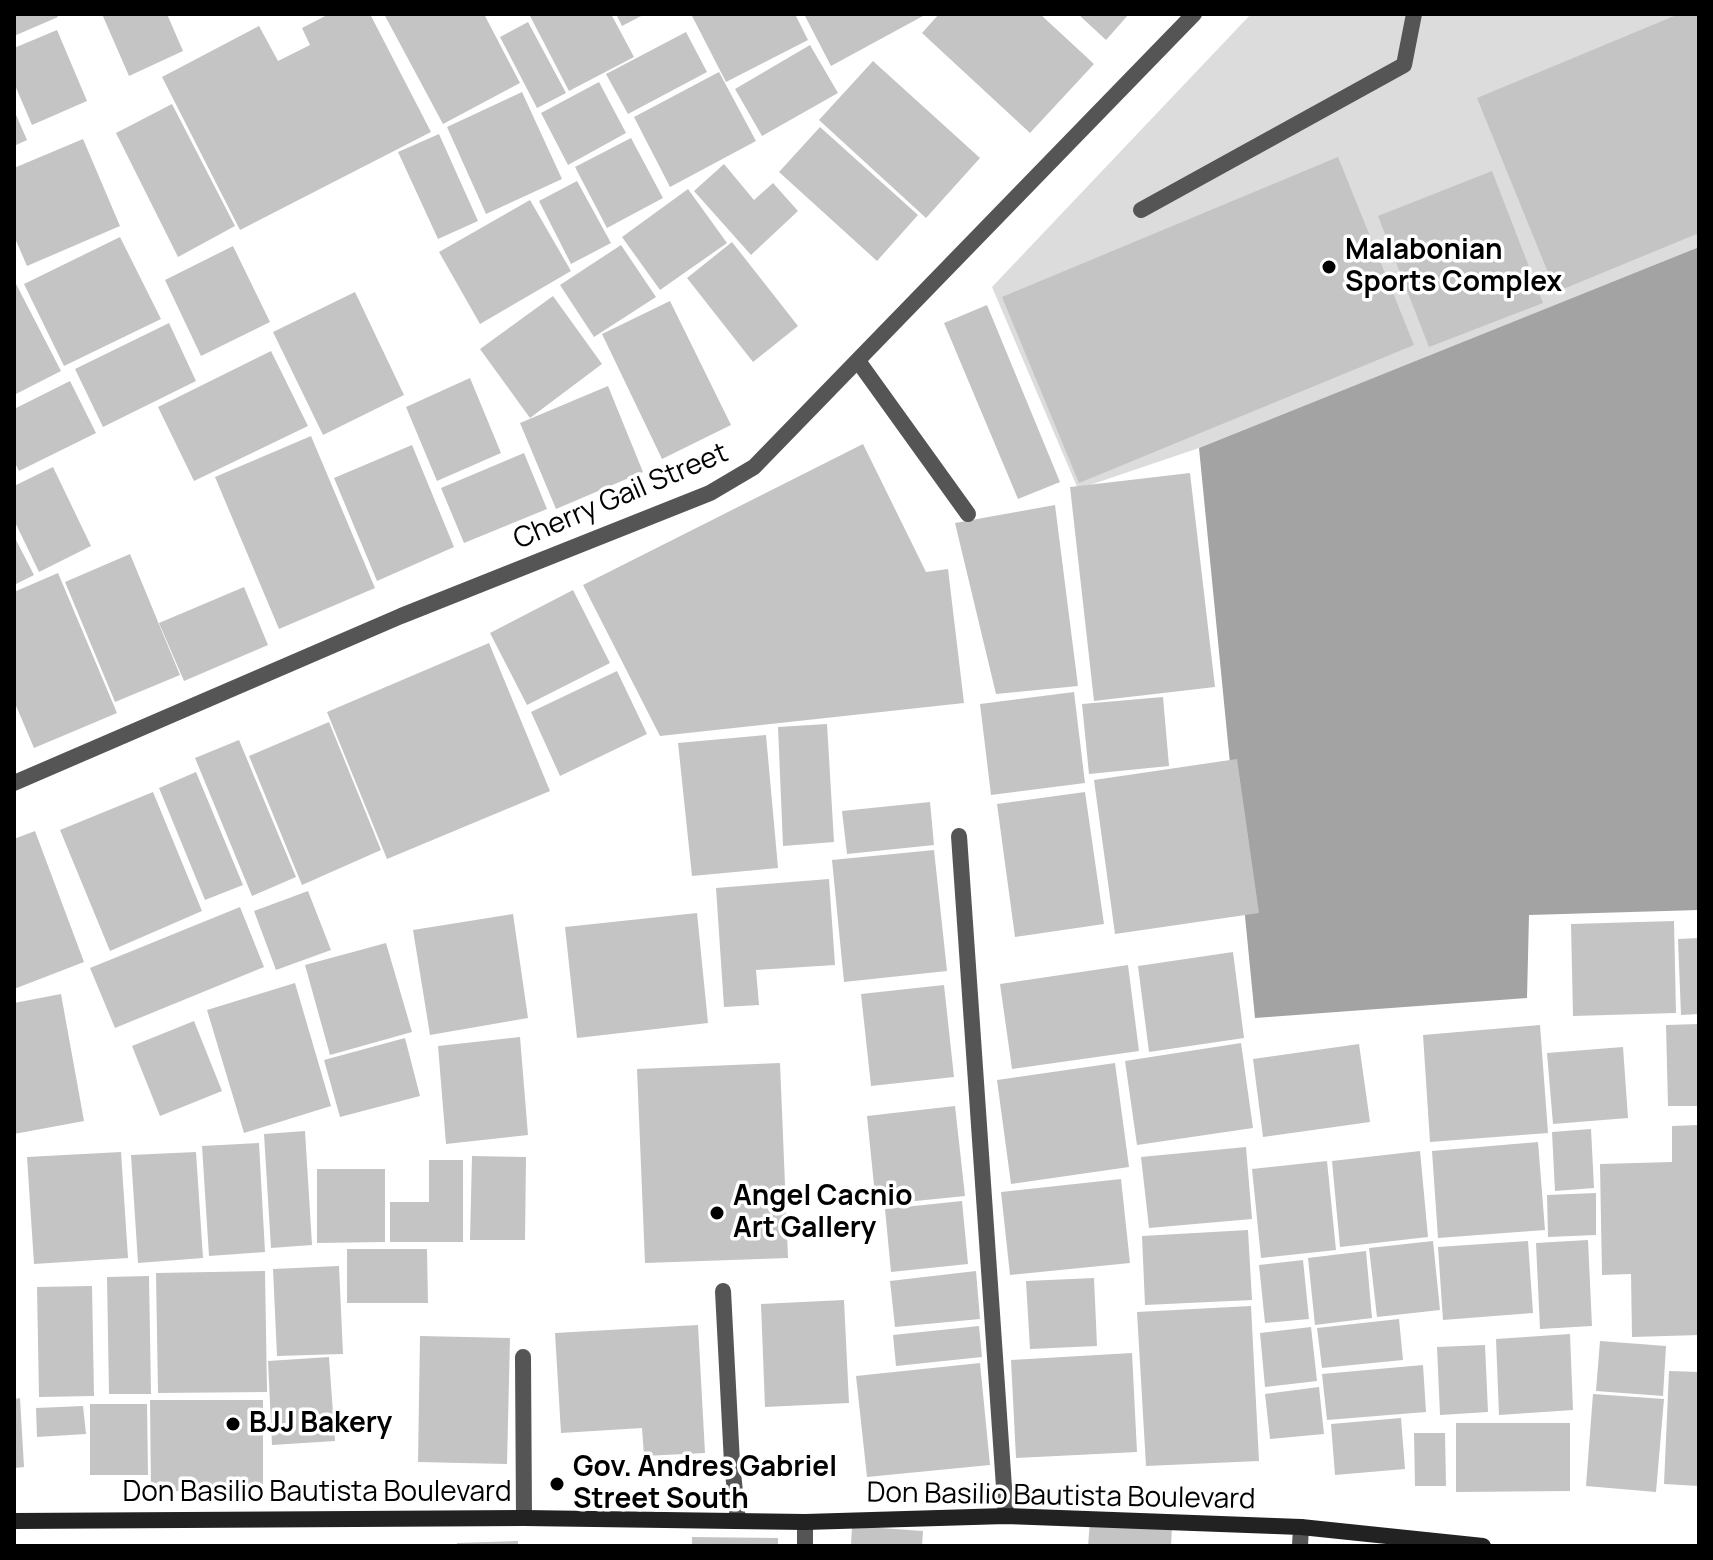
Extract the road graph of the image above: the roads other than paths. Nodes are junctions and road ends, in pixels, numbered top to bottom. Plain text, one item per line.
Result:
1 (1194, 14) edge
2 (1414, 14) edge
3 (1141, 210) dead end
4 (858, 361) junction
5 (968, 514) dead end
6 (14, 783) edge
7 (959, 836) dead end
8 (723, 1291) dead end
9 (523, 1357) dead end
10 (1006, 1516) junction
11 (524, 1518) junction
12 (14, 1521) edge
13 (738, 1521) junction
14 (805, 1522) junction
15 (1301, 1527) junction
16 (805, 1546) edge
17 (1300, 1546) edge
18 (1483, 1546) edge

1 - 4 street, Cherry Gail Street
2 - 3 street
4 - 5 street
4 - 6 street, Cherry Gail Street
7 - 10 street
8 - 13 street
9 - 11 street
10 - 14 main road, Don Basilio Bautista Boulevard
10 - 15 main road, Don Basilio Bautista Boulevard
11 - 12 main road, Don Basilio Bautista Boulevard
11 - 13 main road, Don Basilio Bautista Boulevard
13 - 14 main road, Don Basilio Bautista Boulevard
14 - 16 street
15 - 17 street
15 - 18 main road, Don Basilio Bautista Boulevard

